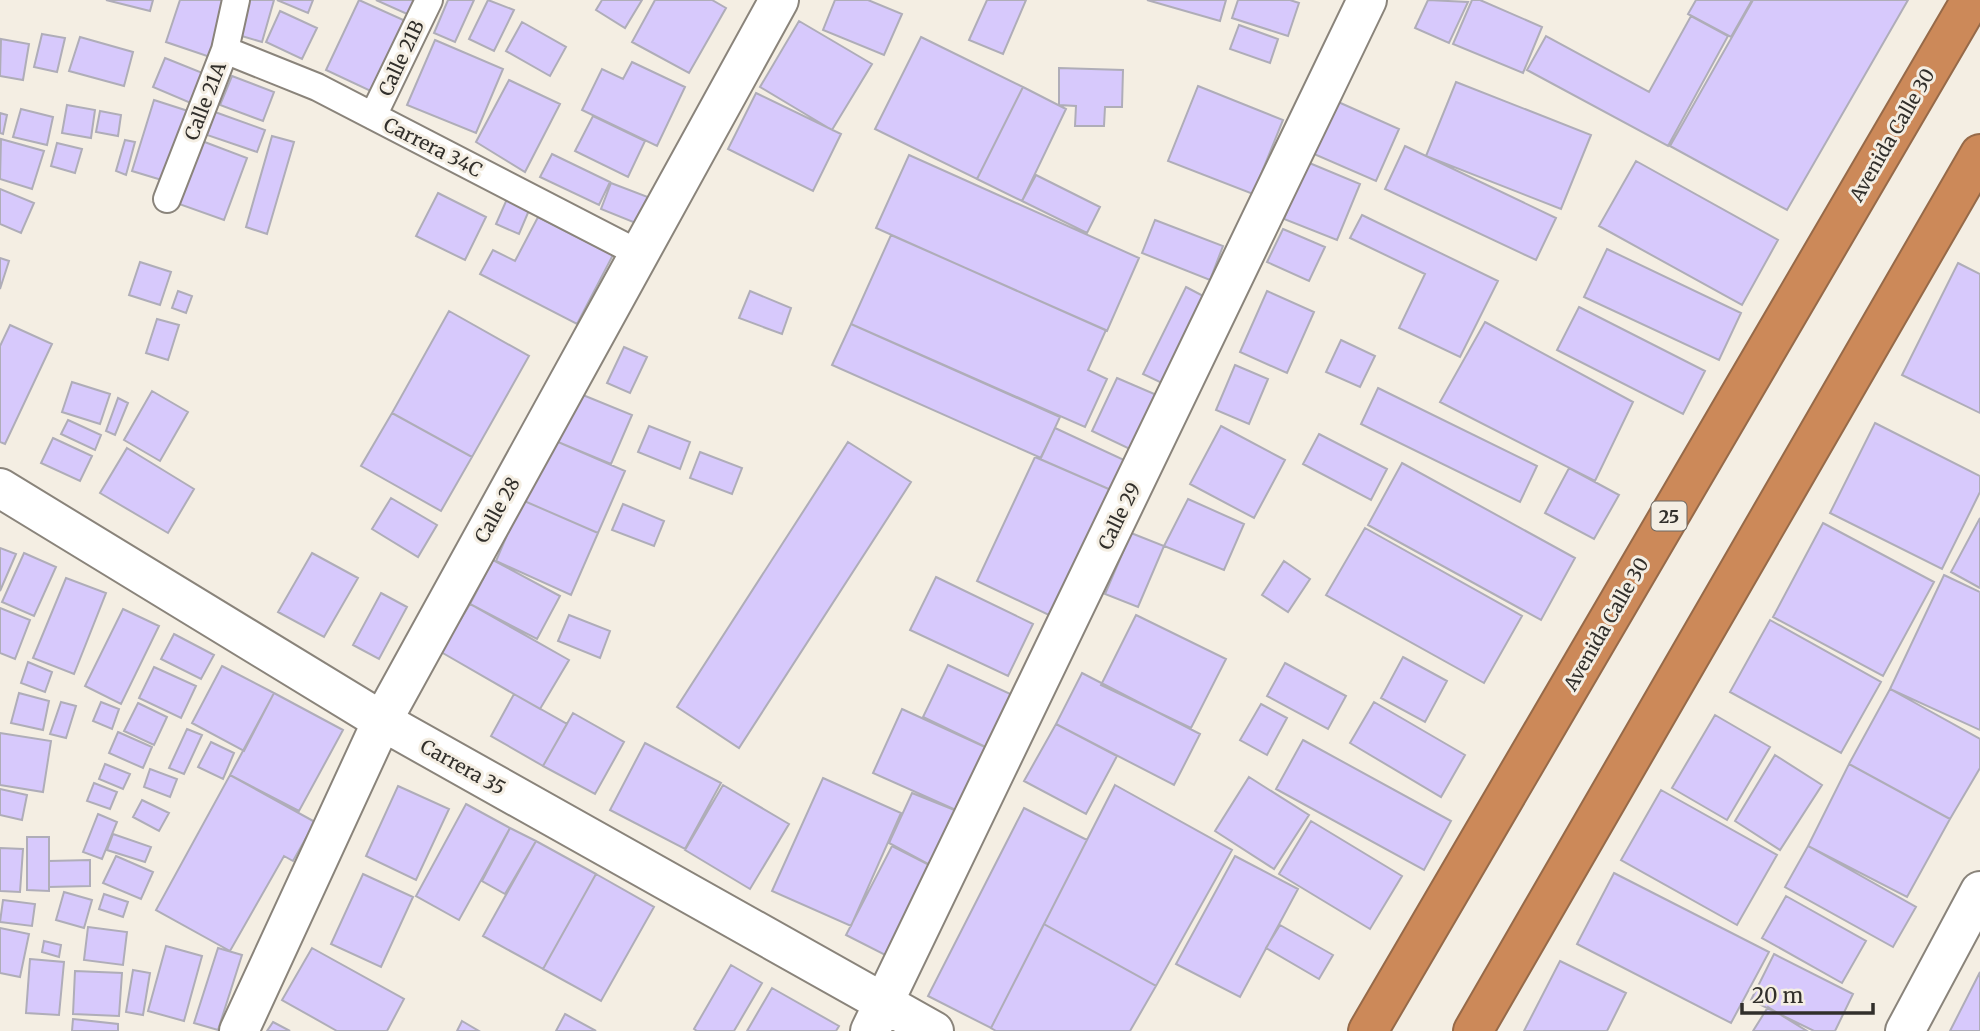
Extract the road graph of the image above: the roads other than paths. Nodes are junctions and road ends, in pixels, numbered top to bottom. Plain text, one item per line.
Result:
1 (236, 0) edge
2 (429, 0) edge
3 (779, 0) edge
4 (1367, 0) edge
5 (1971, 0) edge
6 (225, 50) junction
7 (373, 116) junction
8 (1980, 155) edge
9 (167, 199) dead end
10 (638, 253) junction
11 (0, 488) edge
12 (382, 721) junction
13 (1980, 891) edge
14 (877, 1018) edge
15 (239, 1031) edge
16 (934, 1031) edge
17 (1368, 1031) edge
18 (1473, 1031) edge
19 (1905, 1031) edge

1 - 6 lane, Calle 21A
2 - 7 lane, Calle 21B
3 - 10 street, Calle 28
4 - 14 street, Calle 29
5 - 17 highway, Avenida Calle 30 / 25
6 - 7 lane, Carrera 34C
6 - 9 lane, Calle 21A
7 - 10 lane, Carrera 34C
8 - 18 highway
10 - 12 street, Calle 28
11 - 12 street, Carrera 35
12 - 14 street, Carrera 35
12 - 15 street, Calle 28
13 - 19 street
14 - 16 street, Carrera 35

